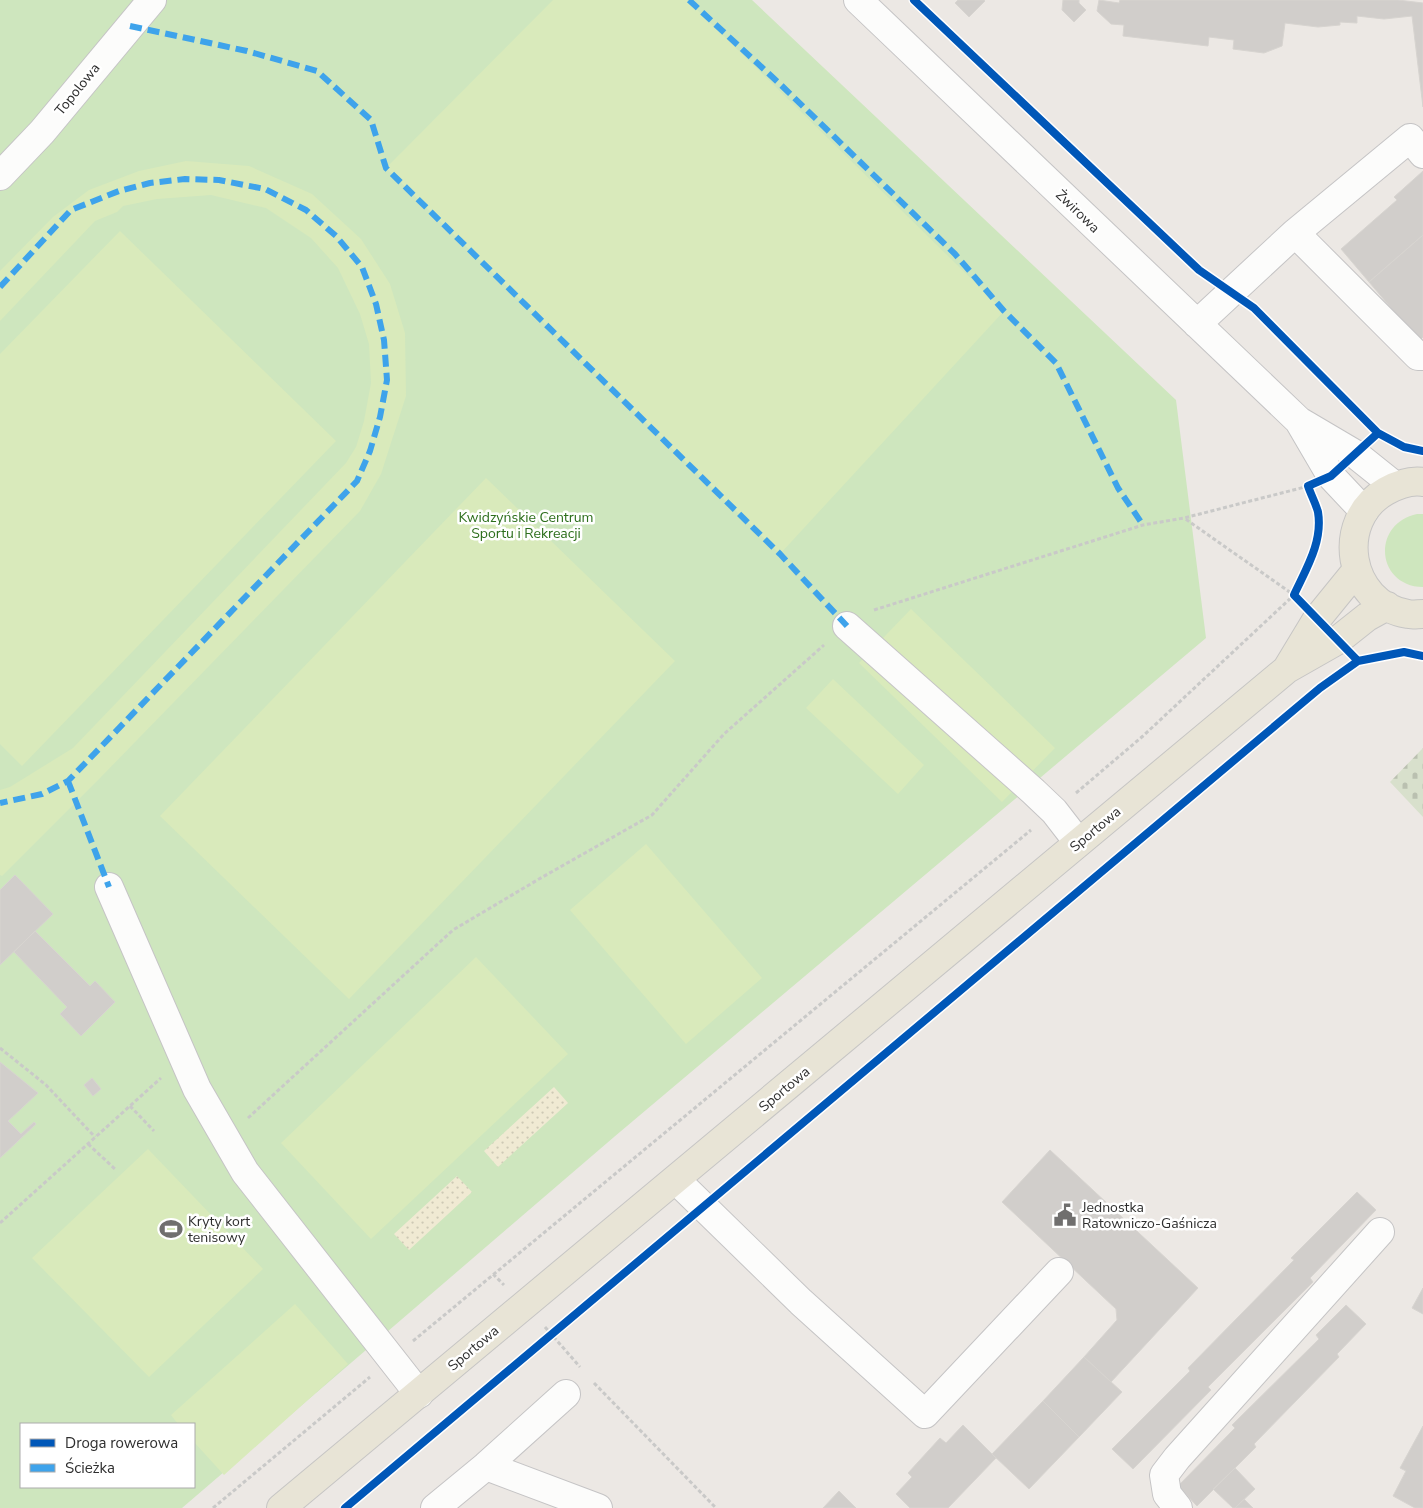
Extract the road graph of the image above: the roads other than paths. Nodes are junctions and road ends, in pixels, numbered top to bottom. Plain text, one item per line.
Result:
1 (152, 0) edge
2 (858, 0) edge
3 (1423, 154) edge
4 (0, 176) edge
5 (1295, 232) junction
6 (1197, 324) junction
7 (1423, 356) edge
8 (1299, 421) junction
9 (1423, 482) edge
10 (1395, 486) junction
11 (1364, 511) junction
12 (1356, 571) junction
13 (1386, 606) junction
14 (1423, 614) edge
15 (848, 626) road end
16 (1287, 669) junction
17 (1078, 842) junction
18 (109, 887) dead end
19 (676, 1180) junction
20 (1380, 1232) dead end
21 (1059, 1272) dead end
22 (419, 1394) junction
23 (566, 1394) dead end
24 (486, 1466) junction
25 (281, 1508) edge
26 (435, 1508) edge
27 (598, 1508) edge
28 (1178, 1508) edge

1 - 4 street, Topolowa
2 - 6 street, Żwirowa
3 - 5 street
5 - 6 street
5 - 7 street
6 - 8 street, Żwirowa
8 - 10 street, Żwirowa
8 - 11 street, Żwirowa
9 - 10 main road
10 - 11 main road
11 - 12 main road
12 - 13 main road
12 - 16 main road, Sportowa
13 - 14 main road
13 - 16 main road, Sportowa
15 - 17 street
16 - 17 main road, Sportowa
17 - 19 main road, Sportowa
18 - 22 street
19 - 21 street
19 - 22 main road, Sportowa
20 - 28 street
22 - 25 main road, Sportowa
23 - 24 street
24 - 26 street
24 - 27 street

